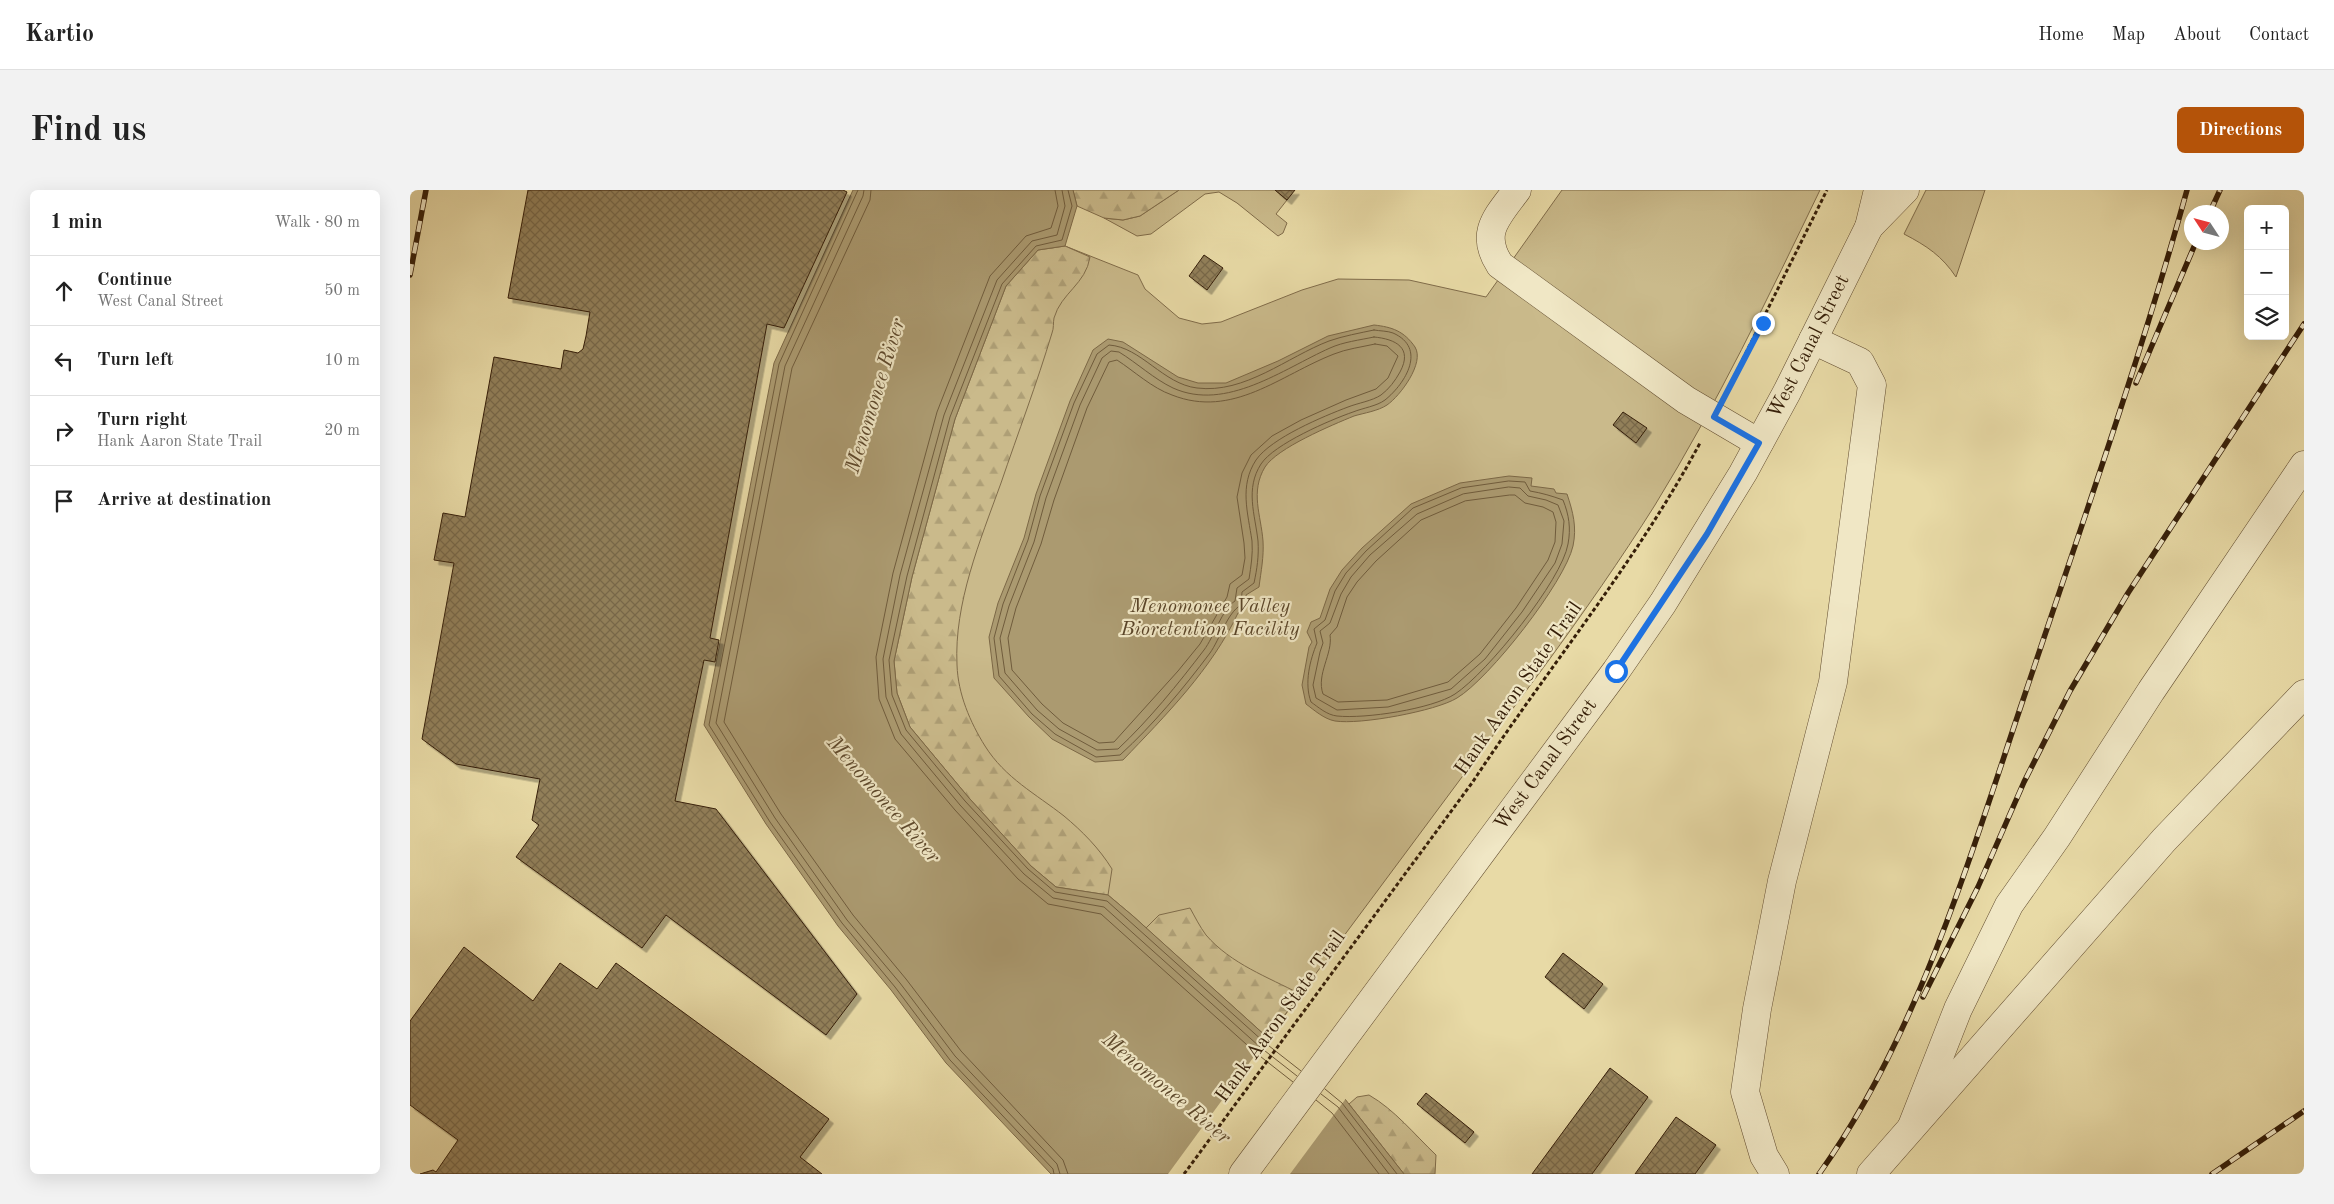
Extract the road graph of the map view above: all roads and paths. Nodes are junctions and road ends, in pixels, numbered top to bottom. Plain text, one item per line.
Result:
1 (1517, 190) edge
2 (1827, 190) edge
3 (1878, 190) edge
4 (1905, 190) edge
5 (1870, 227) junction
6 (1813, 340) junction
7 (1714, 417) junction
8 (1759, 443) junction
9 (2304, 465) edge
10 (2304, 694) edge
11 (1912, 1126) junction
12 (1184, 1174) edge
13 (1243, 1174) edge
14 (1775, 1174) edge
15 (1871, 1174) edge

1 - 7 street
2 - 7 path, Hank Aaron State Trail
3 - 5 street, West Canal Street
4 - 5 street, West Canal Street
5 - 6 street, West Canal Street
6 - 8 street, West Canal Street
6 - 14 street
7 - 8 street
7 - 12 path, Hank Aaron State Trail
8 - 13 street, West Canal Street
9 - 11 street
10 - 11 street
11 - 15 street

